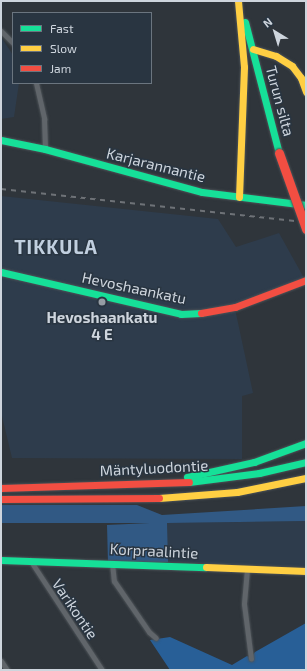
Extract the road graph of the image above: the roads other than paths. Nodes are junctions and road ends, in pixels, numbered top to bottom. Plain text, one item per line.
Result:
1 (238, 1) edge
2 (1, 31) edge
3 (12, 42) edge
4 (252, 49) junction
5 (36, 84) edge
6 (306, 92) edge
7 (1, 140) edge
8 (45, 149) junction
9 (239, 197) junction
10 (306, 205) edge
11 (306, 229) edge
12 (1, 272) edge
13 (306, 280) edge
14 (306, 443) edge
15 (306, 462) edge
16 (306, 478) edge
17 (170, 484) junction
18 (1, 488) edge
19 (1, 499) edge
20 (1, 560) edge
21 (30, 560) junction
22 (112, 563) junction
23 (247, 569) junction
24 (306, 571) edge
25 (156, 638) dead end
26 (251, 658) dead end
27 (1, 661) edge
28 (7, 670) edge
29 (102, 670) edge

1 - 4 main road, Turun silta
1 - 9 main road
2 - 3 street
4 - 6 main road
4 - 11 main road, Turun silta, bridge
5 - 8 street
7 - 8 main road, Karjarannantie
8 - 9 main road, Karjarannantie
9 - 10 main road, Karjarannantie
12 - 13 main road, Hevoshaankatu
14 - 17 main road
15 - 17 main road, Mäntyluodontie
16 - 19 main road, Mäntyluodontie
17 - 18 main road, Mäntyluodontie
20 - 21 main road, Korpraalintie
21 - 22 main road, Korpraalintie
21 - 29 street, Varikontie
22 - 23 main road, Korpraalintie
22 - 25 street
23 - 24 main road, Korpraalintie
23 - 26 street
27 - 28 street

